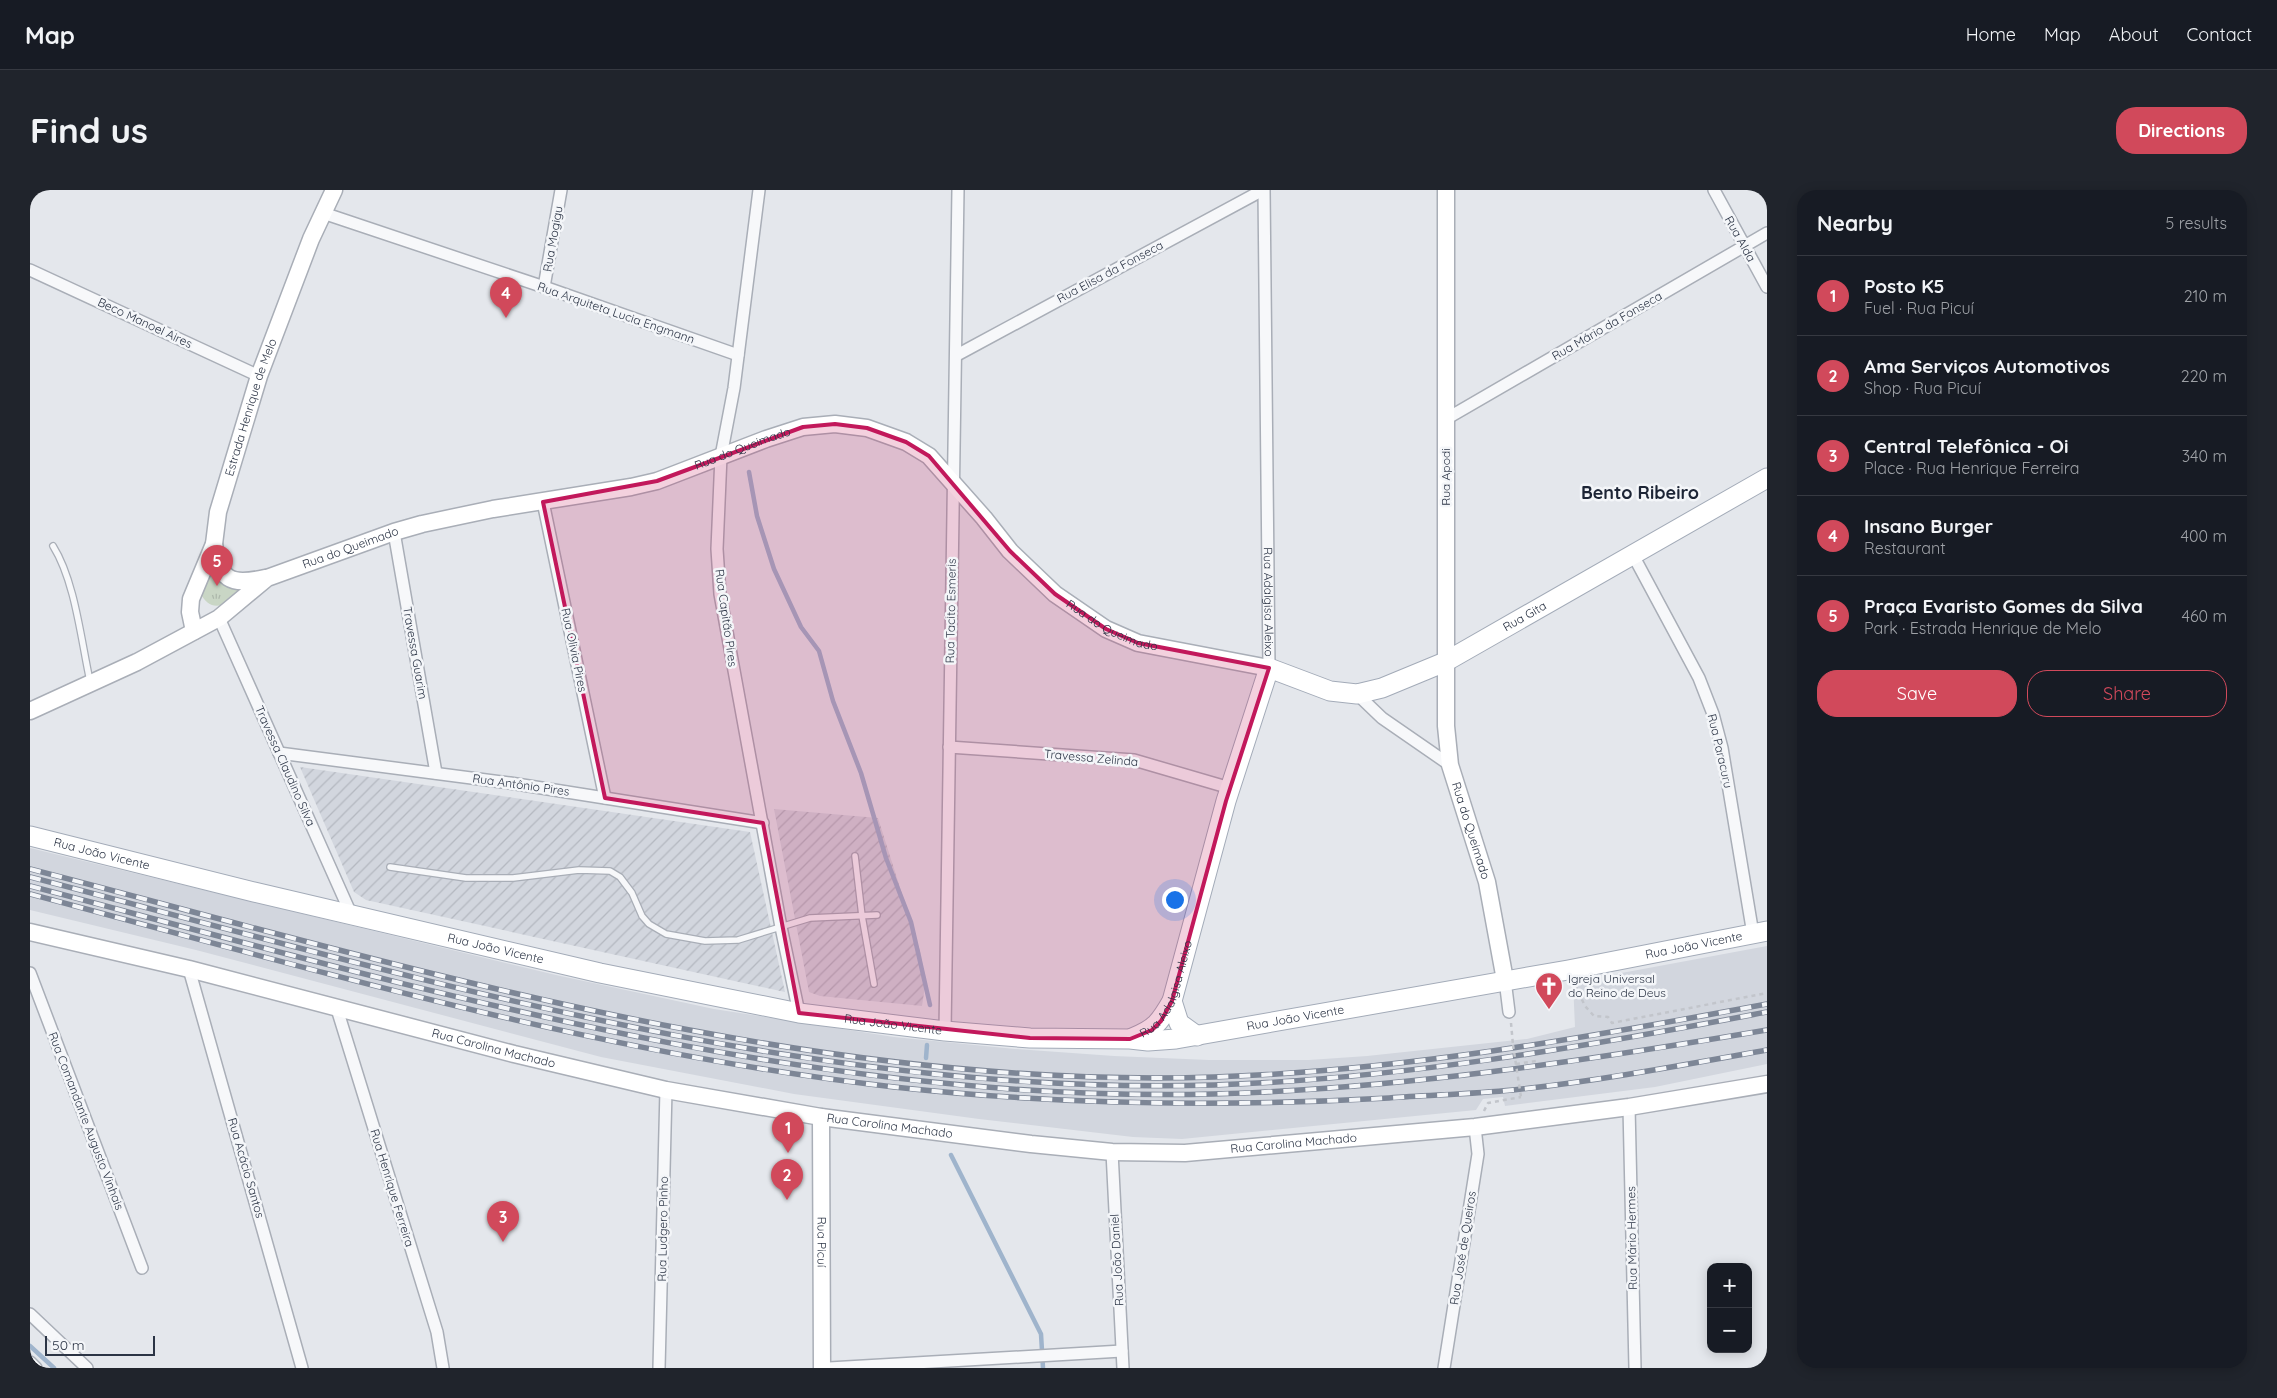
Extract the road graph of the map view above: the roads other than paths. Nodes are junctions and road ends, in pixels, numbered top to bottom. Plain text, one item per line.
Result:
1 (334, 190) edge
2 (561, 190) edge
3 (759, 190) edge
4 (958, 190) edge
5 (1264, 190) edge
6 (1446, 190) edge
7 (1714, 190) edge
8 (323, 214) junction
9 (1767, 233) edge
10 (1745, 247) junction
11 (30, 270) edge
12 (544, 287) junction
13 (1767, 287) edge
14 (738, 355) junction
15 (957, 355) junction
16 (260, 376) junction
17 (1446, 419) junction
18 (722, 456) junction
19 (1764, 482) edge
20 (953, 484) junction
21 (543, 502) junction
22 (394, 532) junction
23 (214, 544) junction
24 (53, 546) dead end
25 (1633, 555) junction
26 (267, 578) junction
27 (219, 618) junction
28 (194, 630) junction
29 (1445, 662) junction
30 (1269, 668) junction
31 (91, 683) junction
32 (1357, 694) junction
33 (30, 711) edge
34 (949, 747) junction
35 (279, 753) junction
36 (1450, 764) junction
37 (436, 773) junction
38 (1230, 788) junction
39 (604, 798) junction
40 (763, 823) junction
41 (30, 836) edge
42 (855, 856) dead end
43 (390, 867) dead end
44 (351, 914) junction
45 (862, 916) junction
46 (877, 916) dead end
47 (781, 927) junction
48 (30, 932) edge
49 (1760, 932) edge
50 (189, 969) junction
51 (30, 974) edge
52 (1505, 980) junction
53 (874, 984) dead end
54 (1172, 1001) junction
55 (337, 1009) junction
56 (800, 1013) junction
57 (1510, 1016) road end
58 (945, 1031) junction
59 (1197, 1036) junction
60 (1130, 1039) junction
61 (1767, 1084) edge
62 (666, 1090) junction
63 (1629, 1107) junction
64 (820, 1117) junction
65 (1475, 1127) junction
66 (1112, 1152) junction
67 (142, 1268) dead end
68 (30, 1314) edge
69 (1122, 1351) junction
70 (30, 1362) edge
71 (36, 1368) edge
72 (87, 1368) edge
73 (302, 1368) edge
74 (443, 1368) edge
75 (659, 1368) edge
76 (822, 1368) edge
77 (829, 1368) edge
78 (1123, 1368) edge
79 (1444, 1368) edge
80 (1635, 1368) edge

1 - 8 main road, Estrada Henrique de Melo
2 - 12 street, Rua Mogigu
3 - 14 street, Rua Capitão Pires
4 - 15 street, Rua Tacito Esmeris
5 - 15 street, Rua Elisa da Fonseca
5 - 30 street, Rua Adalgisa Aleixo
6 - 17 main road, Rua Apodi
7 - 10 street, Rua Alda
8 - 12 street, Rua Arquiteta Lucia Engmann
8 - 16 main road, Estrada Henrique de Melo
9 - 10 street, Rua Mário da Fonseca
10 - 13 street, Rua Alda
10 - 17 street, Rua Mário da Fonseca
11 - 16 street, Beco Manoel Aires
12 - 14 street, Rua Arquiteta Lucia Engmann
14 - 18 street, Rua Capitão Pires
15 - 20 street, Rua Tacito Esmeris
16 - 23 main road, Estrada Henrique de Melo
17 - 29 main road, Rua Apodi
18 - 20 main road, Rua do Queimado
18 - 21 main road, Rua do Queimado
18 - 40 street, Rua Capitão Pires
19 - 25 main road, Rua Gita
20 - 30 main road, Rua do Queimado
20 - 34 street, Rua Tacito Esmeris
21 - 22 main road, Rua do Queimado
21 - 39 street, Rua Olivia Pires
22 - 26 main road, Rua do Queimado
22 - 37 street, Travessa Guarim
23 - 26 main road
23 - 28 main road, Estrada Henrique de Melo
24 - 31 lane
25 - 29 main road, Rua Gita
25 - 49 street, Rua Paracuru
26 - 27 main road, Rua do Queimado
27 - 28 main road, Rua do Queimado
27 - 35 street, Travessa Claudino Silva
28 - 31 main road, Rua do Queimado
29 - 32 main road, Rua Gita
29 - 36 main road, Rua Apodi
30 - 32 main road, Rua Gita
30 - 38 main road, Rua Adalgisa Aleixo
31 - 33 main road
32 - 36 street, Rua do Queimado
34 - 38 street, Travessa Zelinda
34 - 58 street, Rua Tacito Esmeris
35 - 37 street, Rua Antônio Pires
35 - 44 street, Travessa Claudino Silva
36 - 52 main road, Rua do Queimado
37 - 39 street, Rua Antônio Pires
38 - 54 main road, Rua Adalgisa Aleixo
39 - 40 street, Rua Antônio Pires
40 - 47 street, Rua Capitão Pires
41 - 44 main road, Rua João Vicente
42 - 45 lane
43 - 47 lane
44 - 56 main road, Rua João Vicente
45 - 46 lane
45 - 47 lane
45 - 53 lane
47 - 56 street, Rua Capitão Pires
48 - 50 main road, Rua Carolina Machado
49 - 52 main road, Rua João Vicente
50 - 55 main road, Rua Carolina Machado
50 - 73 street, Rua Acácio Santos
51 - 67 street, Rua Comandante Augusto Vinhais
52 - 57 street, Rua do Queimado
52 - 59 main road, Rua João Vicente
54 - 59 main road
54 - 60 main road, Rua Adalgisa Aleixo
55 - 62 main road, Rua Carolina Machado
55 - 74 street, Rua Henrique Ferreira
56 - 58 main road, Rua João Vicente
58 - 60 main road, Rua João Vicente
59 - 60 main road, Rua João Vicente
61 - 63 main road, Rua Carolina Machado
62 - 64 main road, Rua Carolina Machado
62 - 75 street, Rua Ludgero Pinho
63 - 65 main road, Rua Carolina Machado
63 - 80 street, Rua Mário Hermes
64 - 66 main road, Rua Carolina Machado
64 - 76 main road, Rua Picuí
65 - 66 main road, Rua Carolina Machado
65 - 79 street, Rua José de Queiros
66 - 69 street, Rua João Daniel
68 - 72 street
69 - 77 street
69 - 78 street, Rua João Daniel
70 - 71 street

